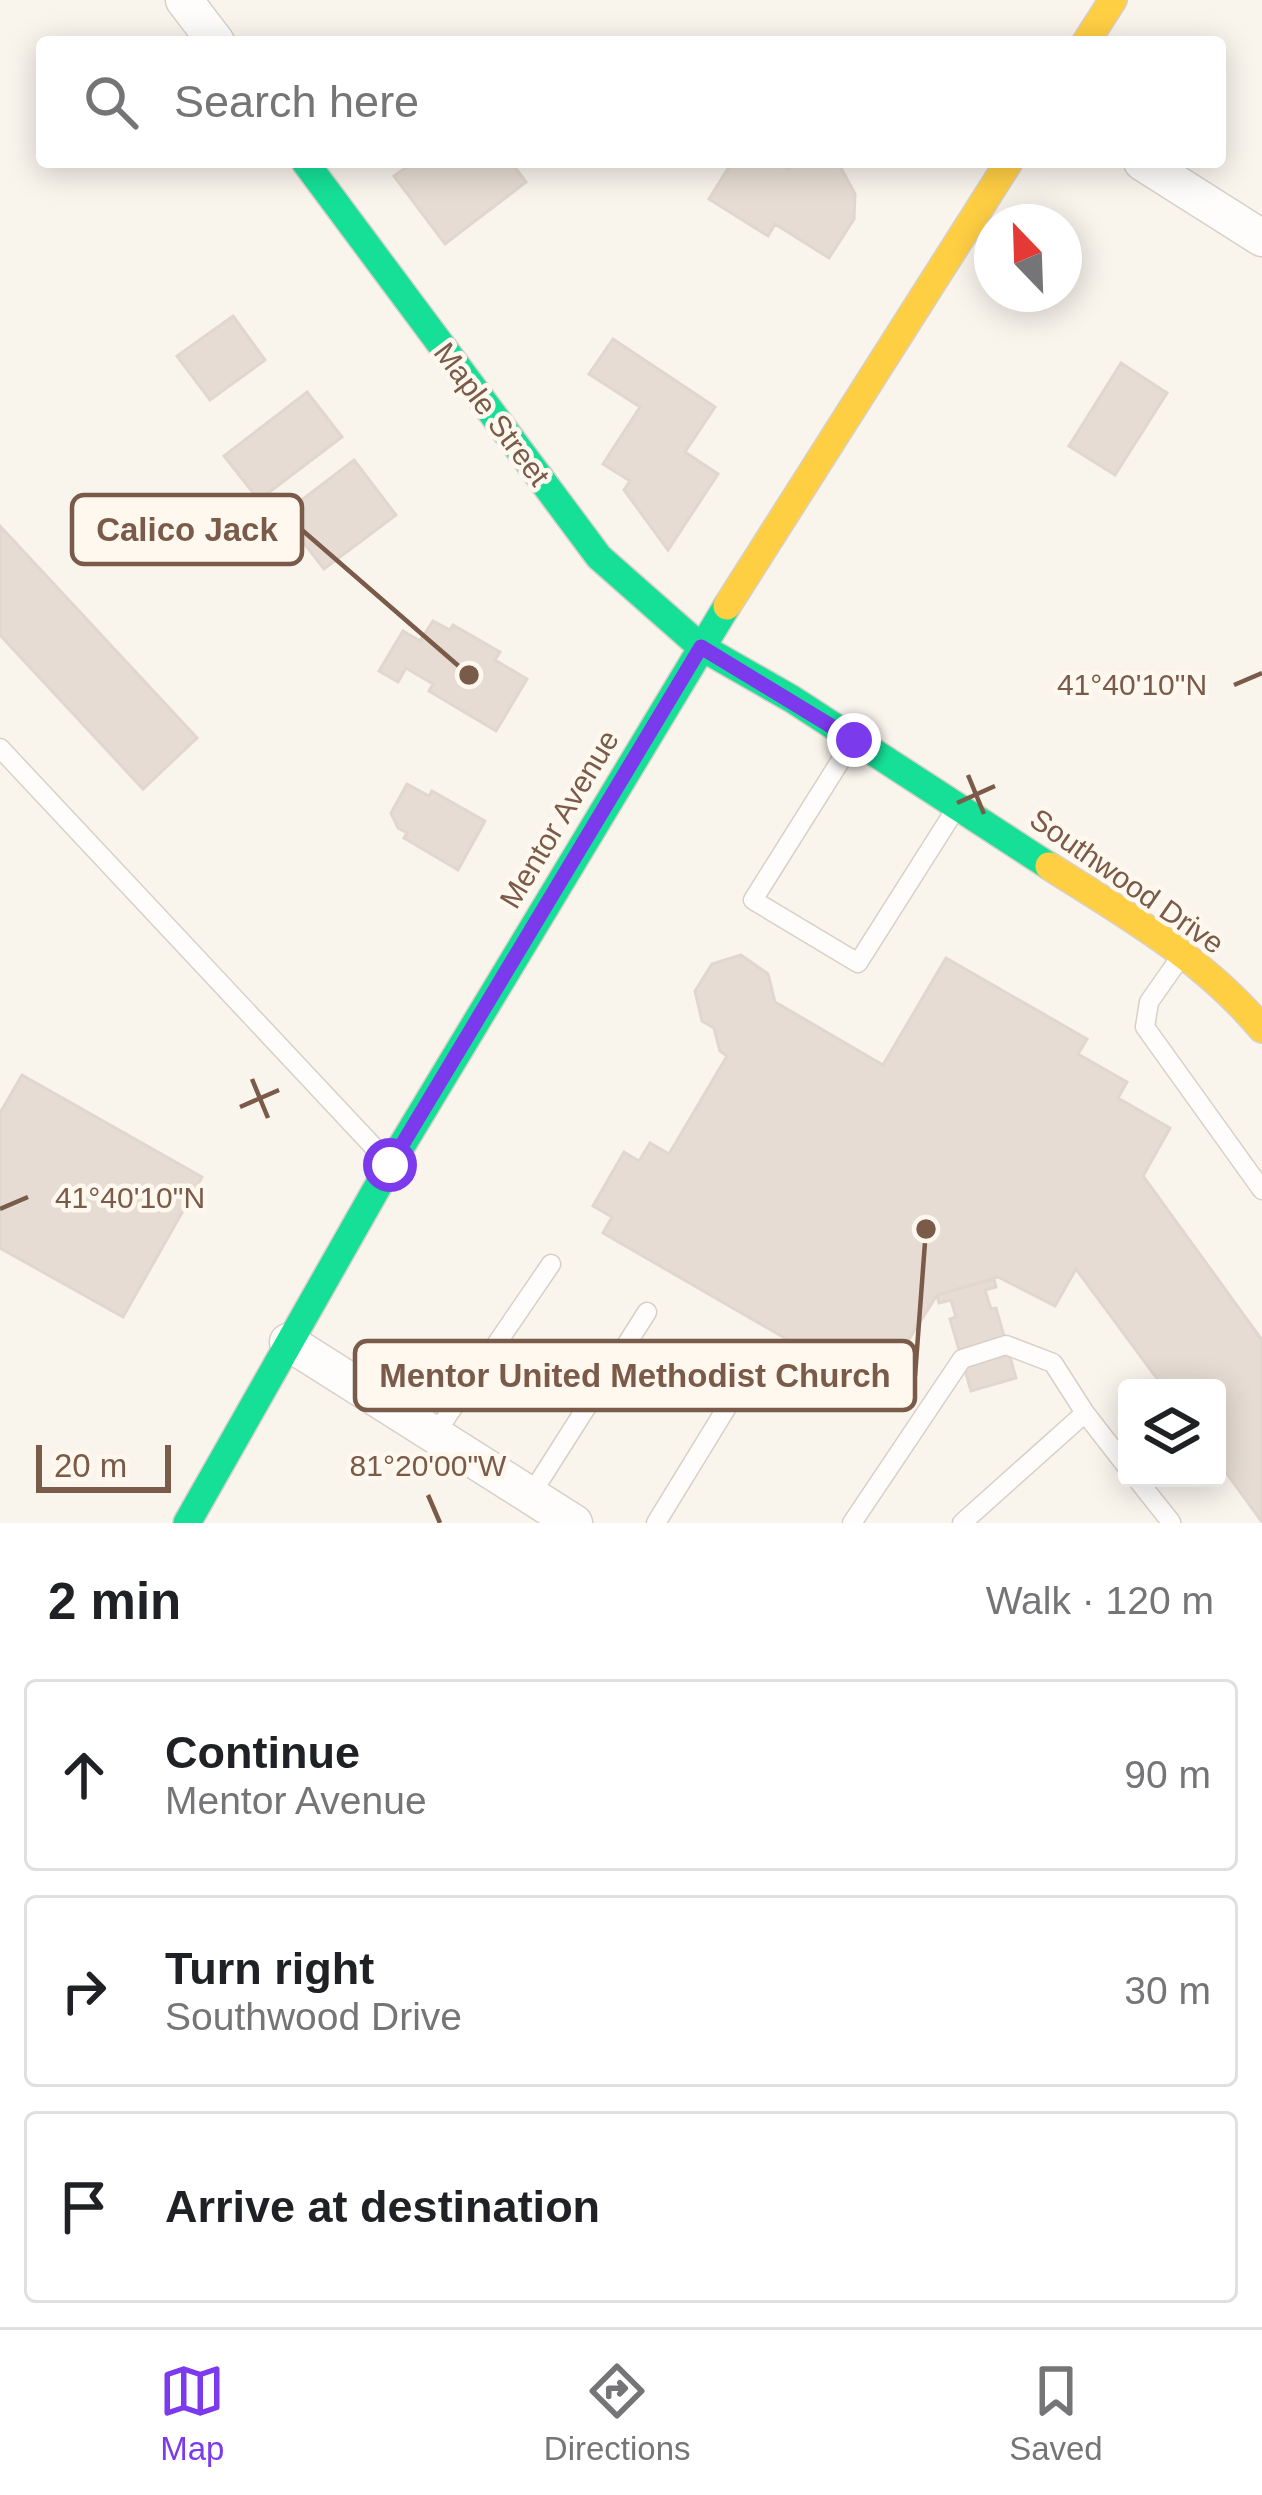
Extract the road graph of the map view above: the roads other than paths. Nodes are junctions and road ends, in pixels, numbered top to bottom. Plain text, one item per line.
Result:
1 (184, 0) edge
2 (1113, 0) edge
3 (211, 36) edge
4 (1090, 36) edge
5 (309, 168) edge
6 (1006, 168) edge
7 (1151, 168) edge
8 (1262, 238) edge
9 (701, 647) junction
10 (854, 740) junction
11 (0, 748) edge
12 (958, 806) junction
13 (1183, 954) junction
14 (1262, 1029) edge
15 (390, 1165) junction
16 (1262, 1190) edge
17 (551, 1264) dead end
18 (647, 1312) dead end
19 (288, 1342) junction
20 (754, 1363) dead end
21 (1085, 1413) junction
22 (435, 1434) junction
23 (1118, 1455) edge
24 (1143, 1487) edge
25 (530, 1496) junction
26 (187, 1523) edge
27 (574, 1523) edge
28 (656, 1523) edge
29 (852, 1523) edge
30 (962, 1523) edge
31 (1171, 1523) edge

1 - 3 street
2 - 4 main road
5 - 9 main road, Maple Street
6 - 9 main road, Mentor Avenue
7 - 8 street
9 - 10 main road, Southwood Drive
9 - 15 main road, Mentor Avenue
10 - 12 main road, Southwood Drive
10 - 12 lane
11 - 15 lane
12 - 13 main road, Southwood Drive
13 - 14 main road, Southwood Drive
13 - 16 lane
15 - 19 main road, Mentor Avenue
17 - 22 lane
18 - 25 lane
19 - 22 street
19 - 26 main road, Mentor Avenue
20 - 28 lane
21 - 23 lane
21 - 29 lane
21 - 30 lane
22 - 25 street
24 - 31 lane
25 - 27 street

